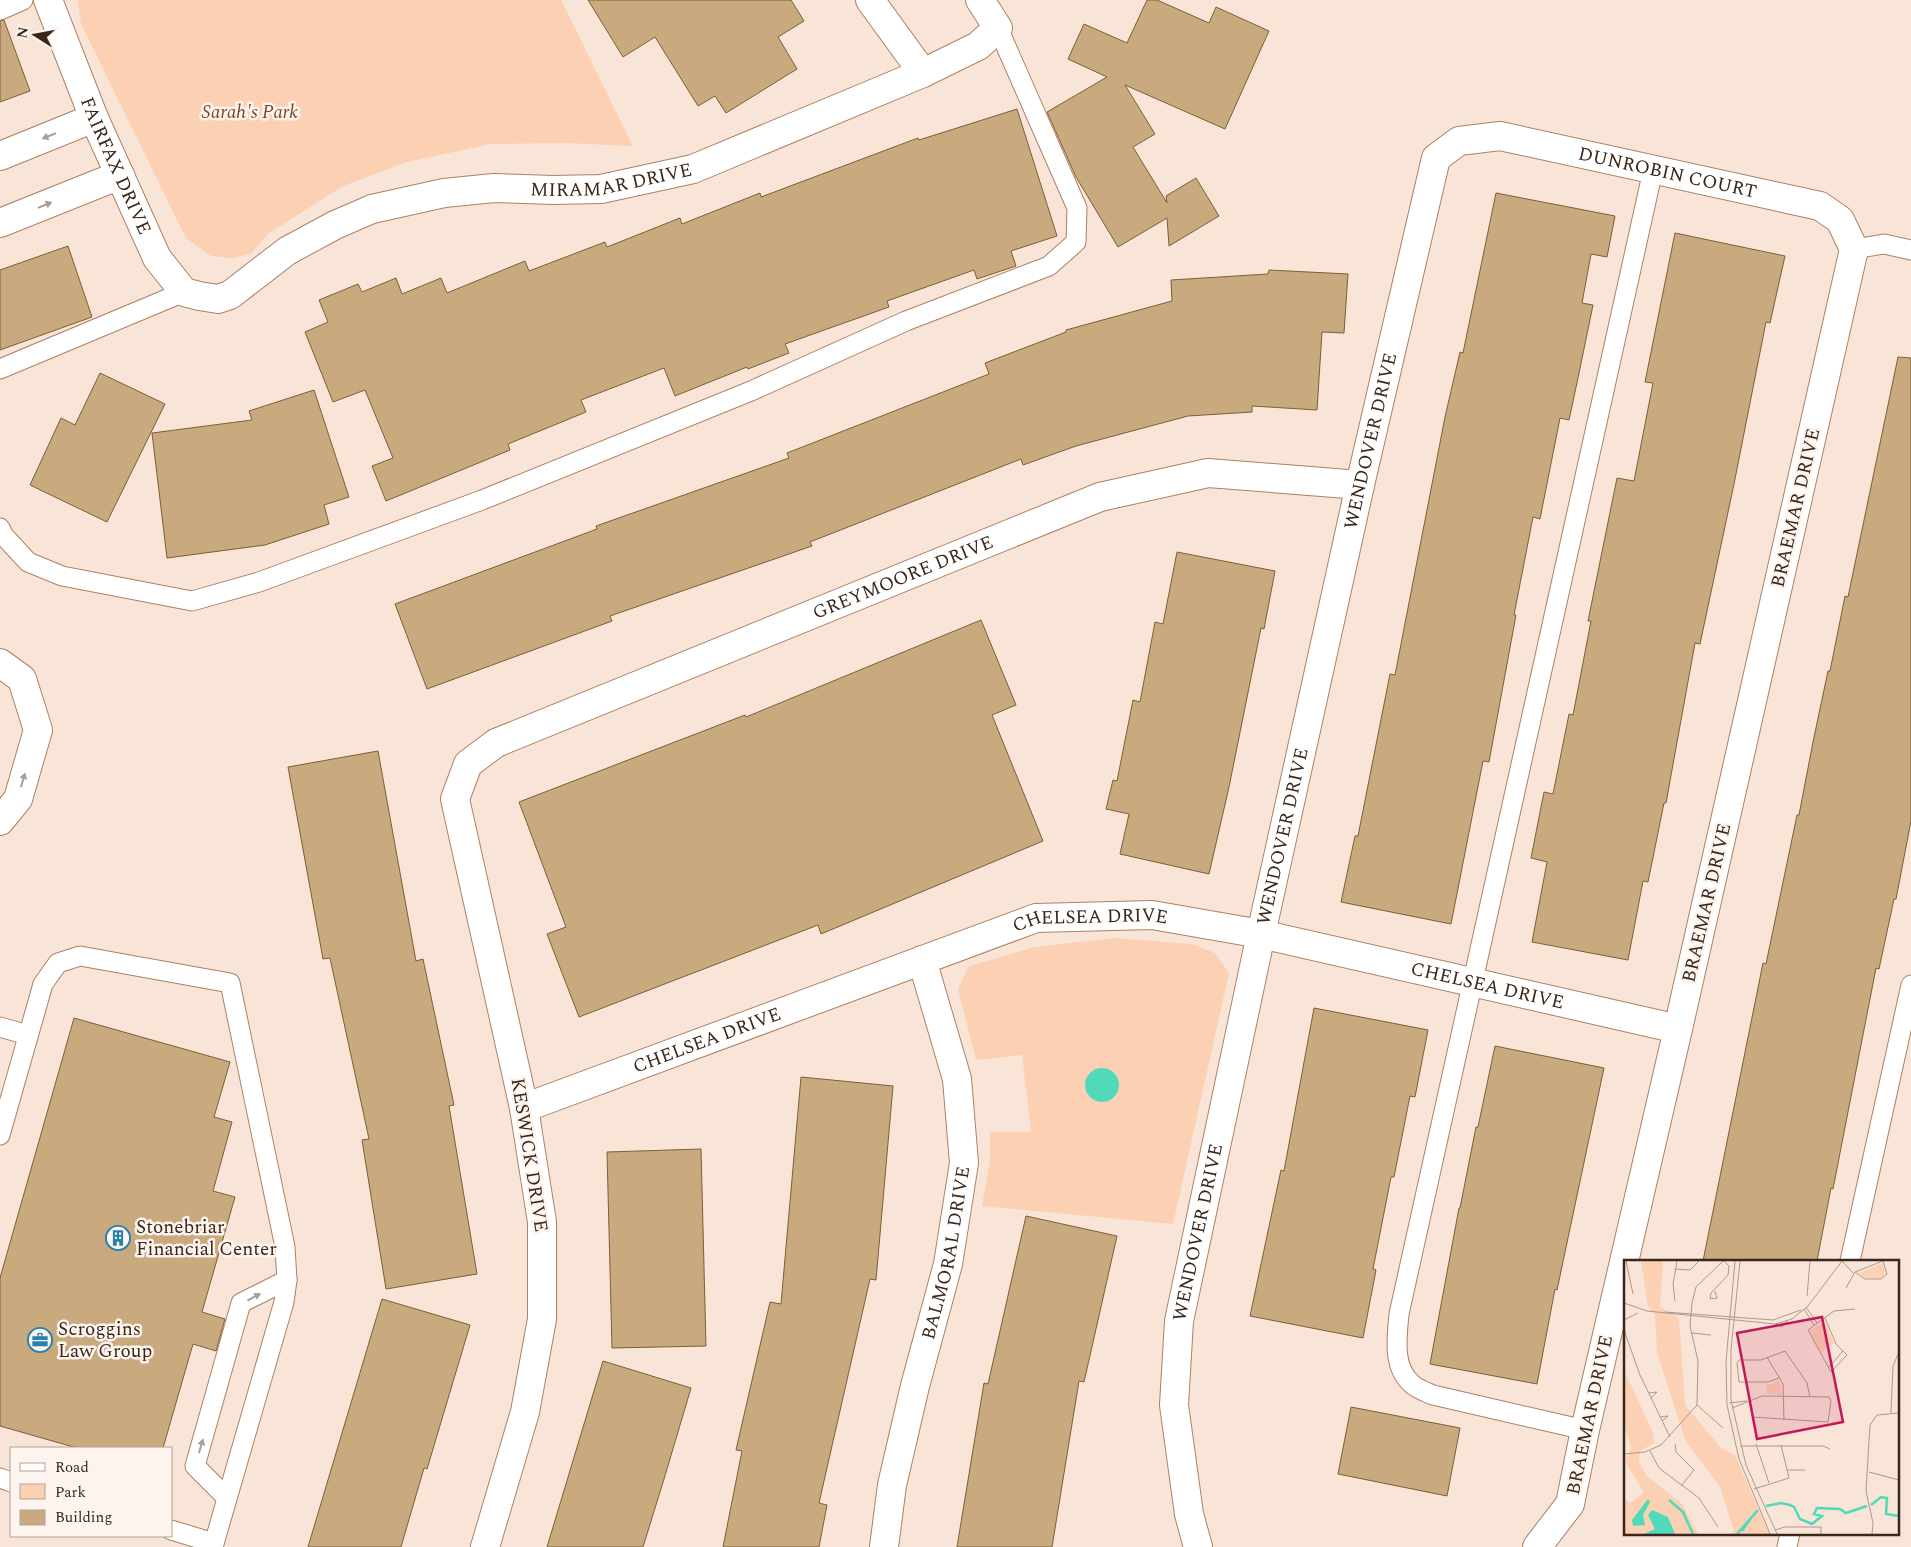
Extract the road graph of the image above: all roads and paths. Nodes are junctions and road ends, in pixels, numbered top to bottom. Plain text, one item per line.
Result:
1 (23, 0) edge
2 (48, 0) edge
3 (870, 0) edge
4 (980, 0) edge
5 (0, 10) edge
6 (998, 28) junction
7 (922, 73) junction
8 (94, 118) junction
9 (1458, 141) joint
10 (0, 156) edge
11 (1653, 170) junction
12 (120, 175) junction
13 (0, 223) edge
14 (1854, 250) junction
15 (1911, 250) edge
16 (184, 292) junction
17 (0, 369) edge
18 (1360, 485) junction
19 (0, 528) edge
20 (0, 663) edge
21 (468, 764) joint
22 (0, 822) edge
23 (1261, 934) junction
24 (922, 960) junction
25 (1473, 984) junction
26 (1911, 985) edge
27 (0, 1027) edge
28 (1678, 1029) junction
29 (28, 1034) junction
30 (524, 1108) junction
31 (0, 1135) edge
32 (1624, 1260) edge
33 (1850, 1260) edge
34 (1624, 1262) edge
35 (286, 1280) junction
36 (1585, 1430) junction
37 (227, 1498) junction
38 (172, 1530) edge
39 (1790, 1534) edge
40 (213, 1545) edge
41 (485, 1547) edge
42 (884, 1547) edge
43 (1198, 1547) edge
44 (1537, 1547) edge
45 (1787, 1547) edge

1 - 5 lane
2 - 8 street, FAIRFAX DRIVE
3 - 7 street
4 - 6 street
6 - 7 street, MIRAMAR DRIVE
6 - 19 lane
7 - 16 street, MIRAMAR DRIVE
8 -> 10 street
8 - 12 street, FAIRFAX DRIVE
9 - 11 street, DUNROBIN COURT
9 - 18 street, WENDOVER DRIVE
11 - 14 street, DUNROBIN COURT
11 - 25 lane
13 -> 12 street
12 - 16 street, FAIRFAX DRIVE
14 - 15 lane
14 - 28 street, BRAEMAR DRIVE
16 - 17 lane
18 - 21 street, GREYMOORE DRIVE
18 - 23 street, WENDOVER DRIVE
22 -> 20 street
21 - 30 street, KESWICK DRIVE
23 - 24 street, CHELSEA DRIVE
23 - 25 street, CHELSEA DRIVE
23 - 43 street, WENDOVER DRIVE
24 - 30 street, CHELSEA DRIVE
24 - 42 street, BALMORAL DRIVE
25 - 28 street, CHELSEA DRIVE
25 - 36 lane
26 - 33 lane
27 - 29 lane
28 - 32 street, BRAEMAR DRIVE
29 - 31 lane
29 - 35 lane
30 - 41 street, KESWICK DRIVE
34 - 36 street, BRAEMAR DRIVE
35 - 37 lane
37 -> 35 lane
36 - 44 street, BRAEMAR DRIVE
37 - 40 lane
38 - 40 lane
39 - 45 lane

